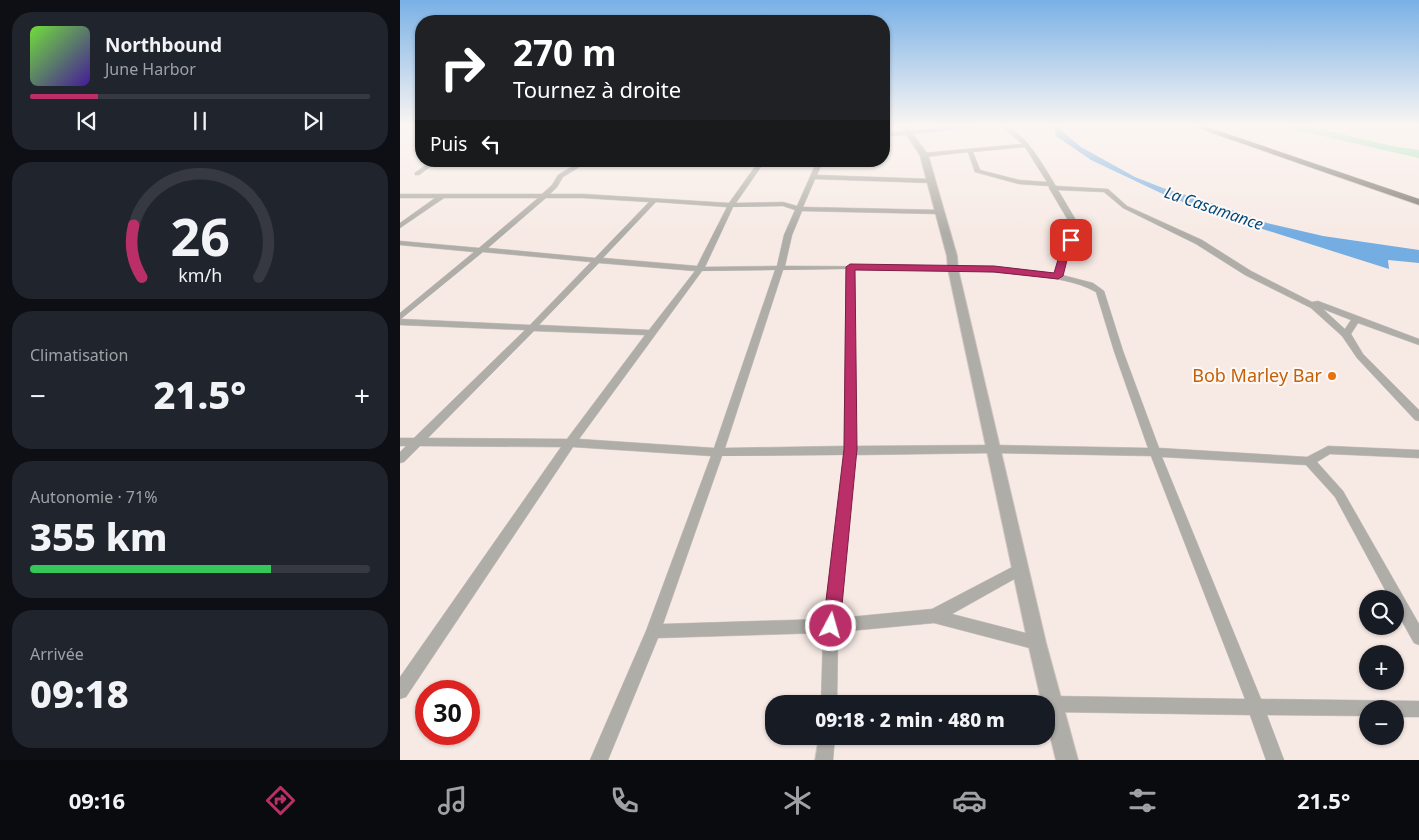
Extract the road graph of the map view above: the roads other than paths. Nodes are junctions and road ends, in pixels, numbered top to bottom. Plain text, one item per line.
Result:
1 (926, 161) edge
2 (974, 161) edge
3 (1037, 161) edge
4 (1300, 161) edge
5 (427, 167) edge
6 (576, 167) edge
7 (758, 167) edge
8 (818, 167) edge
9 (417, 174) dead end
10 (814, 177) junction
11 (931, 181) junction
12 (1051, 186) junction
13 (400, 196) edge
14 (543, 196) junction
15 (441, 197) junction
16 (654, 201) junction
17 (1419, 202) edge
18 (731, 205) junction
19 (798, 209) junction
20 (940, 212) junction
21 (400, 226) edge
22 (400, 243) edge
23 (480, 250) junction
24 (597, 260) junction
25 (850, 267) junction
26 (780, 268) junction
27 (700, 269) junction
28 (953, 269) junction
29 (1058, 276) junction
30 (1297, 296) junction
31 (400, 317) edge
32 (1356, 319) junction
33 (400, 322) edge
34 (531, 329) junction
35 (650, 333) junction
36 (1346, 334) junction
37 (1419, 342) edge
38 (1419, 417) edge
39 (400, 442) edge
40 (417, 442) junction
41 (570, 444) junction
42 (850, 449) junction
43 (994, 449) junction
44 (718, 452) junction
45 (1154, 452) junction
46 (1419, 454) edge
47 (400, 459) edge
48 (1309, 461) junction
49 (1020, 569) junction
50 (934, 616) junction
51 (831, 626) junction
52 (653, 631) junction
53 (1419, 638) edge
54 (1037, 643) junction
55 (400, 691) edge
56 (829, 695) edge
57 (1050, 695) edge
58 (1055, 704) edge
59 (1256, 705) junction
60 (1419, 709) edge
61 (1055, 715) edge
62 (825, 745) edge
63 (599, 760) edge
64 (824, 760) edge
65 (1067, 760) edge
66 (1275, 760) edge

1 - 11 street
2 - 12 street
3 - 12 street
4 - 17 main road
5 - 9 street
6 - 14 street
7 - 18 street
8 - 10 street
10 - 11 street
10 - 19 street
11 - 20 street
12 - 29 street
12 - 30 street
13 - 15 street
14 - 15 street
14 - 16 street
14 - 23 street
15 - 21 street
16 - 18 street
16 - 24 street
18 - 19 street
18 - 27 street
19 - 20 street
19 - 26 street
20 - 28 street
22 - 23 street
23 - 24 street
23 - 31 street
24 - 27 street
24 - 34 street
25 - 26 street
25 - 28 street
25 - 42 street
26 - 27 street
26 - 44 street
27 - 35 street
28 - 29 street
28 - 43 street
29 - 45 street
30 - 32 street
30 - 36 street
32 - 36 street
32 - 37 street
33 - 34 street
34 - 35 street
34 - 40 street
35 - 41 street
36 - 38 street
39 - 40 street
40 - 41 street
40 - 47 street
41 - 44 street
41 - 55 street
42 - 43 street
42 - 44 street
42 - 51 street
43 - 45 street
43 - 49 street
44 - 52 street
45 - 48 street
45 - 59 street
46 - 48 street
48 - 53 street
49 - 50 street
49 - 54 street
50 - 51 street
50 - 54 street
51 - 52 street
51 - 56 street
52 - 63 street
54 - 57 street
58 - 59 street
59 - 60 street
59 - 66 street
61 - 65 street
62 - 64 street

